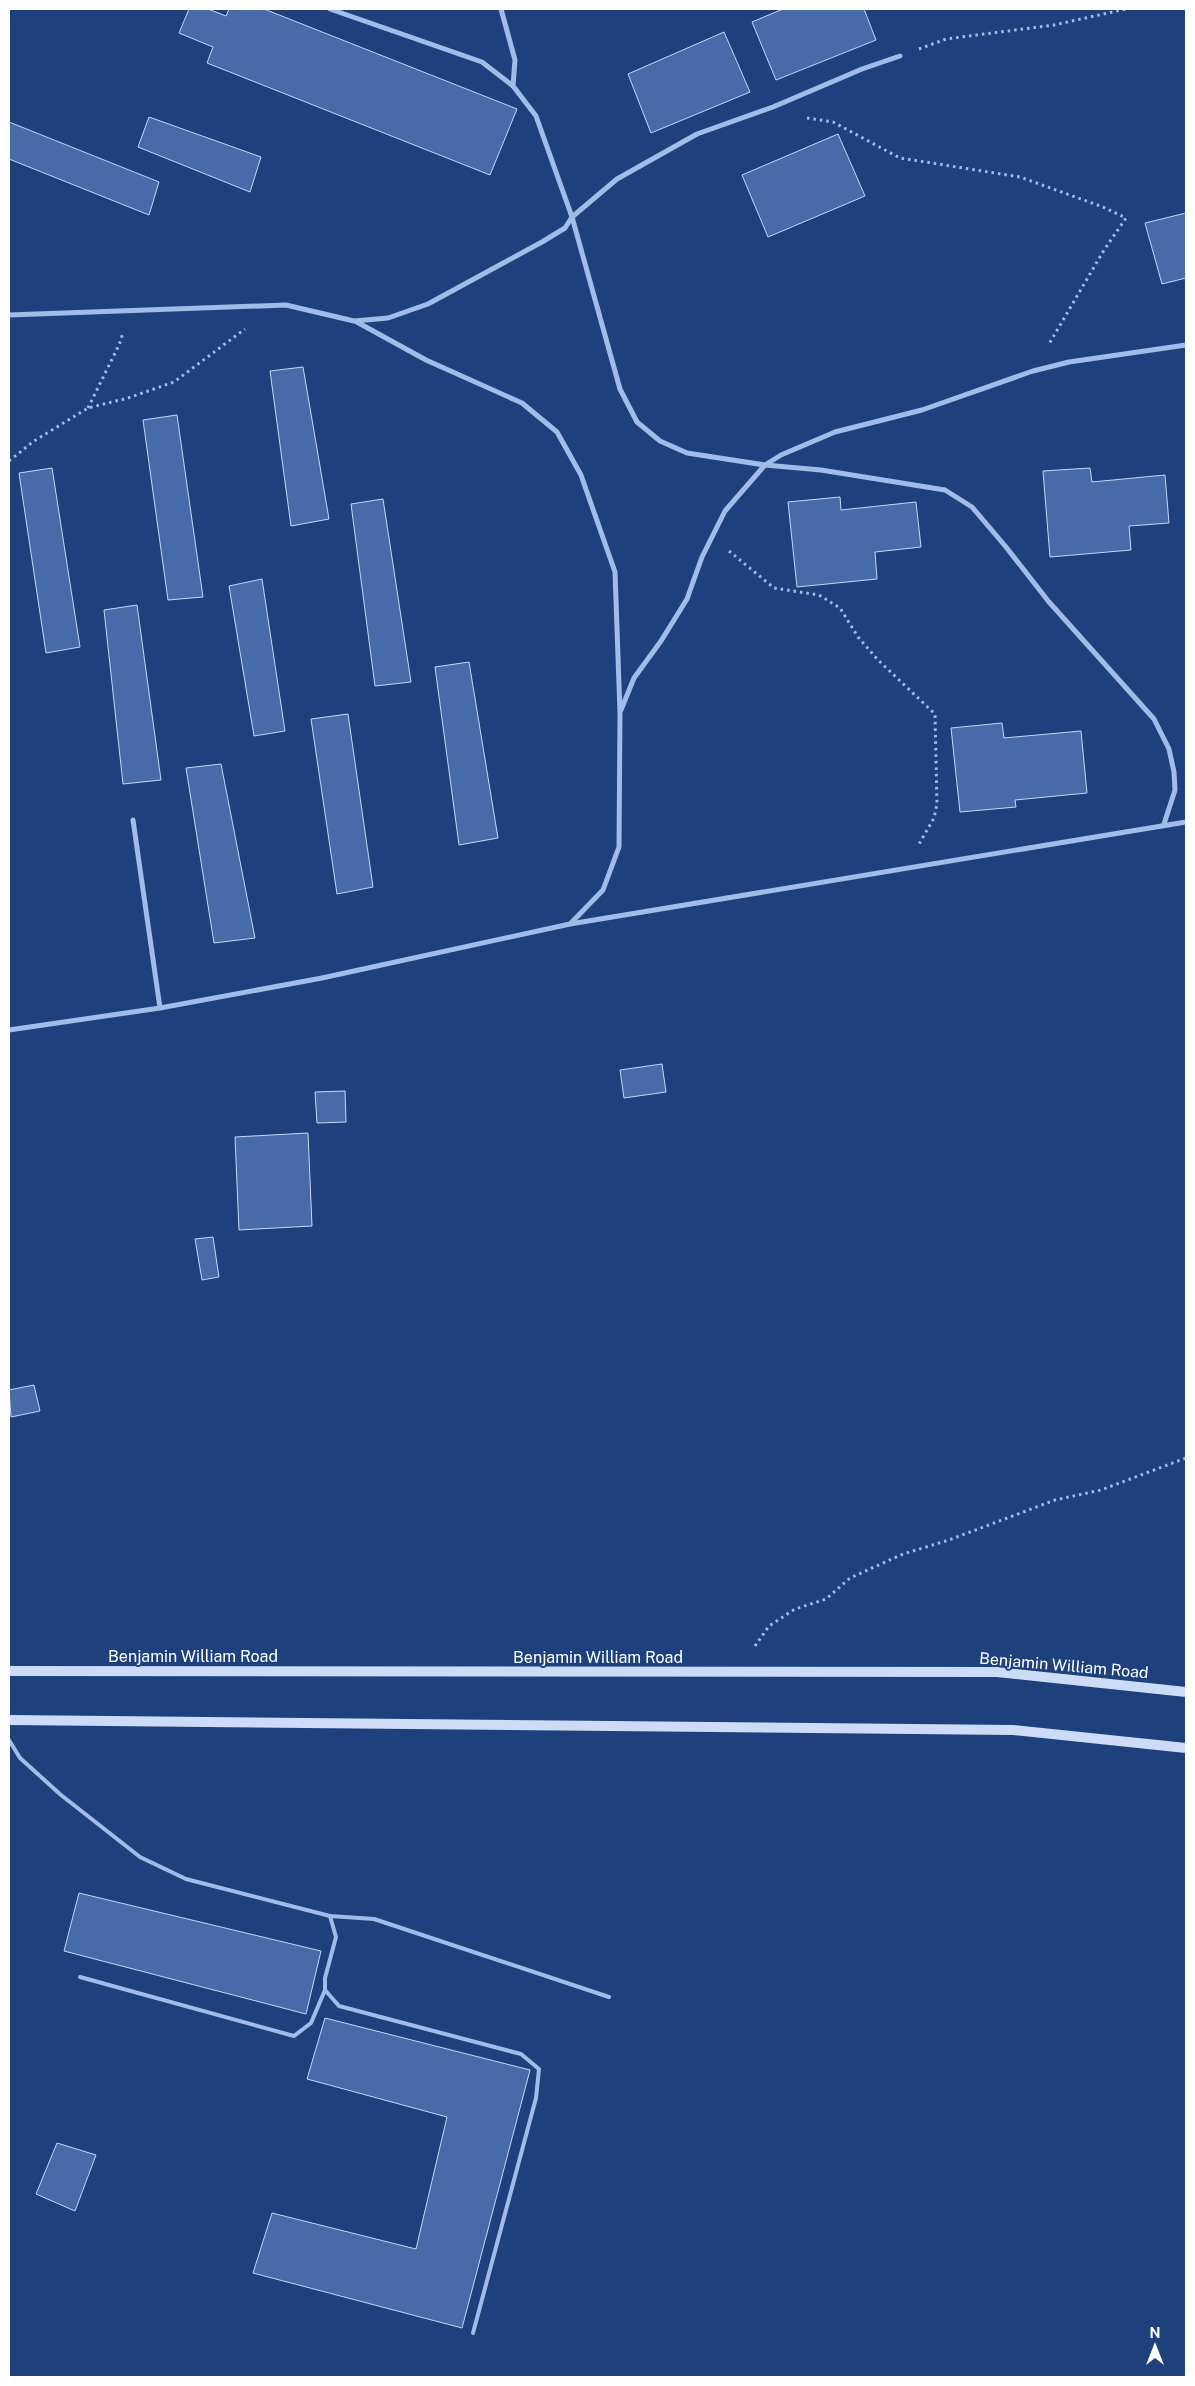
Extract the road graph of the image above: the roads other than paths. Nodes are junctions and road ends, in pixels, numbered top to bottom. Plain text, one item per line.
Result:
1 (330, 9) edge
2 (501, 9) edge
3 (900, 56) road end
4 (513, 86) junction
5 (572, 217) junction
6 (9, 315) edge
7 (354, 321) junction
8 (1186, 345) edge
9 (765, 465) junction
10 (620, 712) junction
11 (133, 820) dead end
12 (1186, 822) edge
13 (1164, 824) junction
14 (570, 924) junction
15 (160, 1008) junction
16 (9, 1030) edge
17 (9, 1670) edge
18 (1186, 1692) edge
19 (9, 1720) edge
20 (9, 1740) edge
21 (1186, 1748) edge
22 (330, 1916) junction
23 (80, 1977) dead end
24 (325, 1990) junction
25 (609, 1997) dead end
26 (472, 2333) dead end

1 - 4 street
2 - 4 street
3 - 5 street
4 - 5 street
5 - 7 street
5 - 9 street
6 - 7 street
7 - 10 street
8 - 9 street
9 - 10 street
9 - 13 street
10 - 14 street
11 - 15 street
12 - 13 street
13 - 14 street
14 - 15 street
15 - 16 street
17 - 18 main road, Benjamin William Road
19 - 21 main road
20 - 22 lane
22 - 24 lane
22 - 25 lane
23 - 24 lane
24 - 26 lane

